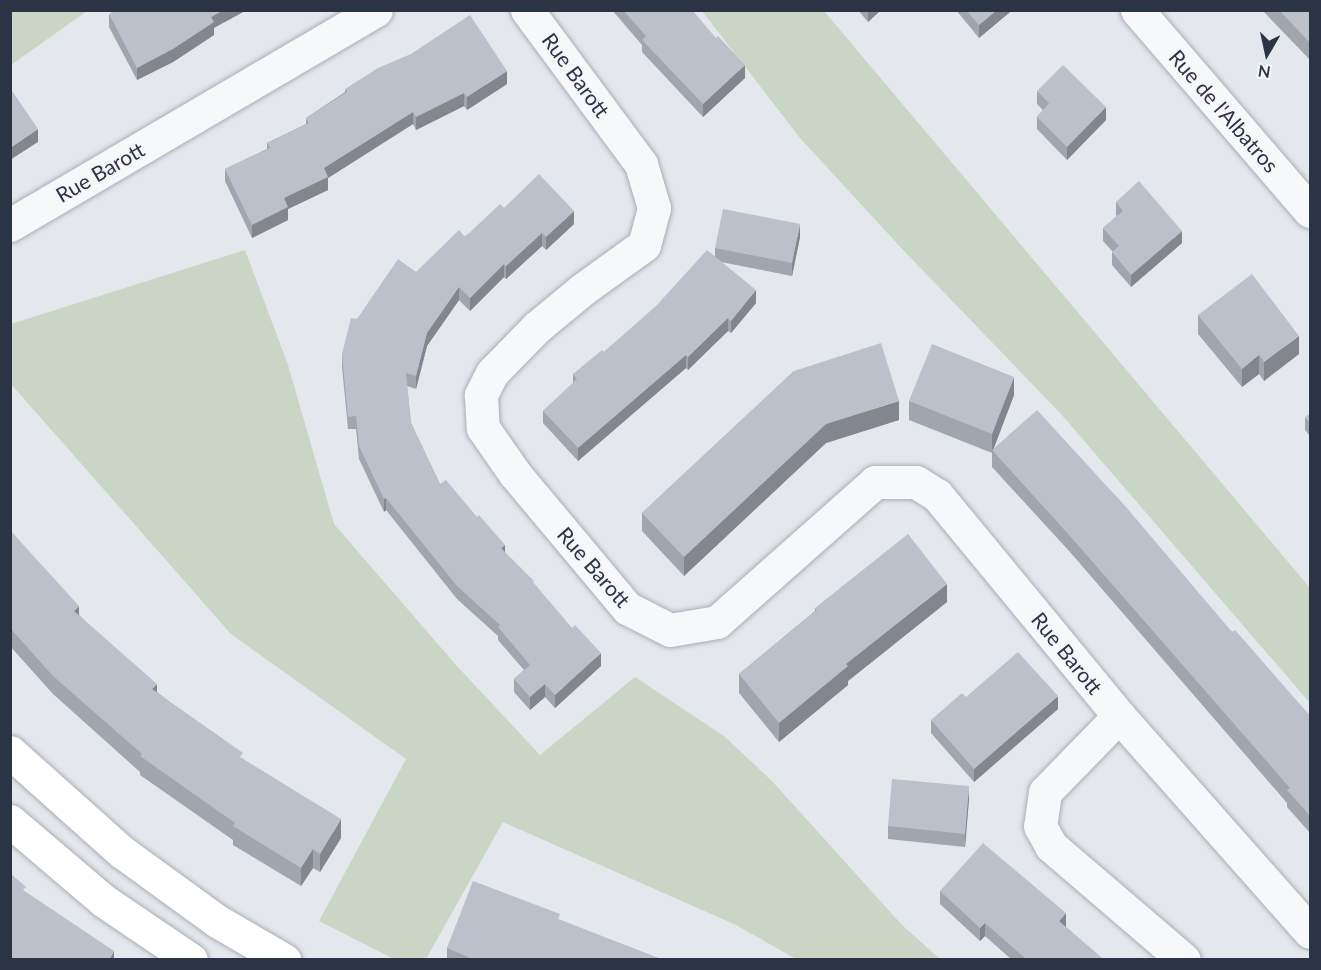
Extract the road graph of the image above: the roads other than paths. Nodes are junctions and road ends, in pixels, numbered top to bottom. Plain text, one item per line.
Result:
1 (376, 10) edge
2 (527, 10) edge
3 (1137, 10) edge
4 (1311, 211) edge
5 (10, 225) edge
6 (1119, 716) junction
7 (10, 752) edge
8 (10, 821) edge
9 (1311, 932) edge
10 (191, 960) edge
11 (284, 960) edge
12 (1184, 960) edge

1 - 5 street, Rue Barott
2 - 6 street, Rue Barott
3 - 4 street, Rue de l'Albatros
6 - 9 street, Rue Barott
6 - 12 street
7 - 11 street
8 - 10 street

